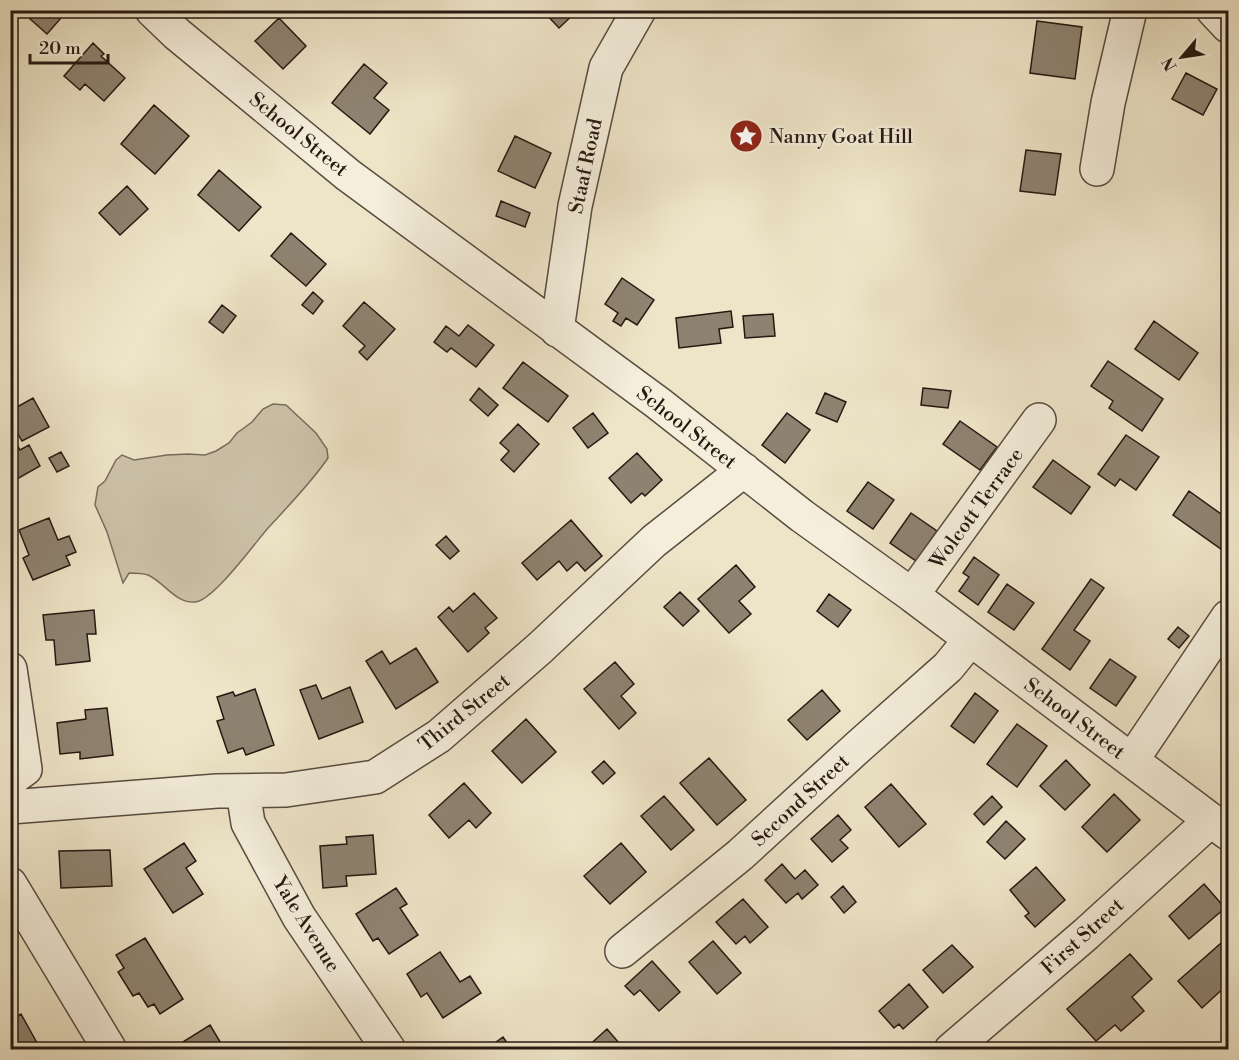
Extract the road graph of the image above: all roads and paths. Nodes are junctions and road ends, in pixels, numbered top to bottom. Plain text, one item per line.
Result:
1 (152, 10) edge
2 (639, 10) edge
3 (1130, 10) edge
4 (1213, 10) edge
5 (1228, 26) edge
6 (1097, 169) dead end
7 (557, 330) junction
8 (1039, 420) dead end
9 (744, 470) junction
10 (912, 595) junction
11 (1228, 617) edge
12 (970, 640) junction
13 (10, 669) edge
14 (1132, 760) junction
15 (10, 780) edge
16 (243, 791) junction
17 (10, 807) edge
18 (1220, 827) edge
19 (10, 884) edge
20 (622, 951) dead end
21 (110, 1050) edge
22 (389, 1050) edge
23 (951, 1050) edge

1 - 7 street, School Street
2 - 7 street, Staaf Road
3 - 6 street
4 - 5 street
7 - 9 street, School Street
8 - 10 street, Wolcott Terrace
9 - 10 street, School Street
9 - 16 street, Third Street
10 - 12 street, School Street
11 - 14 street
12 - 14 street, School Street
12 - 20 street, Second Street
13 - 15 street
14 - 18 street, School Street
16 - 17 street, Third Street
16 - 22 street, Yale Avenue
18 - 23 street, First Street
19 - 21 street

